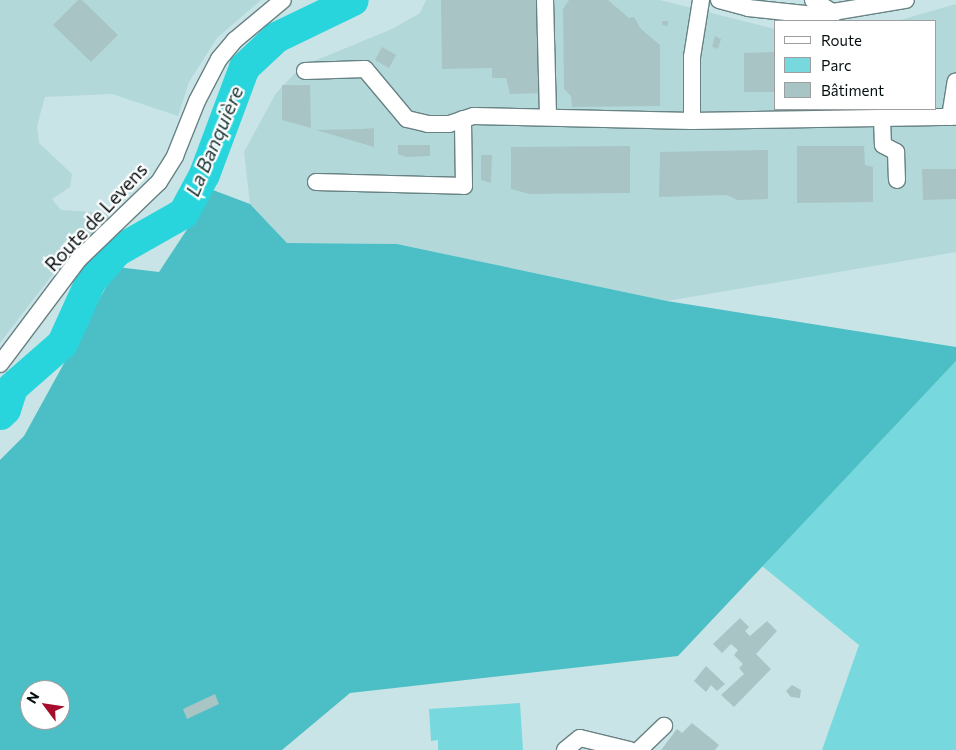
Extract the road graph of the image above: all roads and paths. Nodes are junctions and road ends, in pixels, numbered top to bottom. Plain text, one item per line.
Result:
1 (283, 0) edge
2 (545, 0) edge
3 (701, 0) edge
4 (718, 0) edge
5 (813, 0) edge
6 (906, 0) edge
7 (834, 13) junction
8 (305, 71) dead end
9 (956, 81) edge
10 (548, 117) junction
11 (953, 117) edge
12 (469, 118) junction
13 (882, 118) junction
14 (692, 121) junction
15 (897, 180) dead end
16 (316, 182) dead end
17 (0, 364) edge
18 (664, 726) dead end
19 (565, 750) edge
20 (630, 750) edge
21 (640, 750) edge

1 - 17 street, Route de Levens
2 - 10 street
3 - 14 street
4 - 7 street
5 - 7 street
6 - 7 street
8 - 12 street
9 - 11 street
10 - 12 street
10 - 14 street
11 - 13 street
12 - 16 street
13 - 14 street
13 - 15 street
18 - 21 street
19 - 20 street

